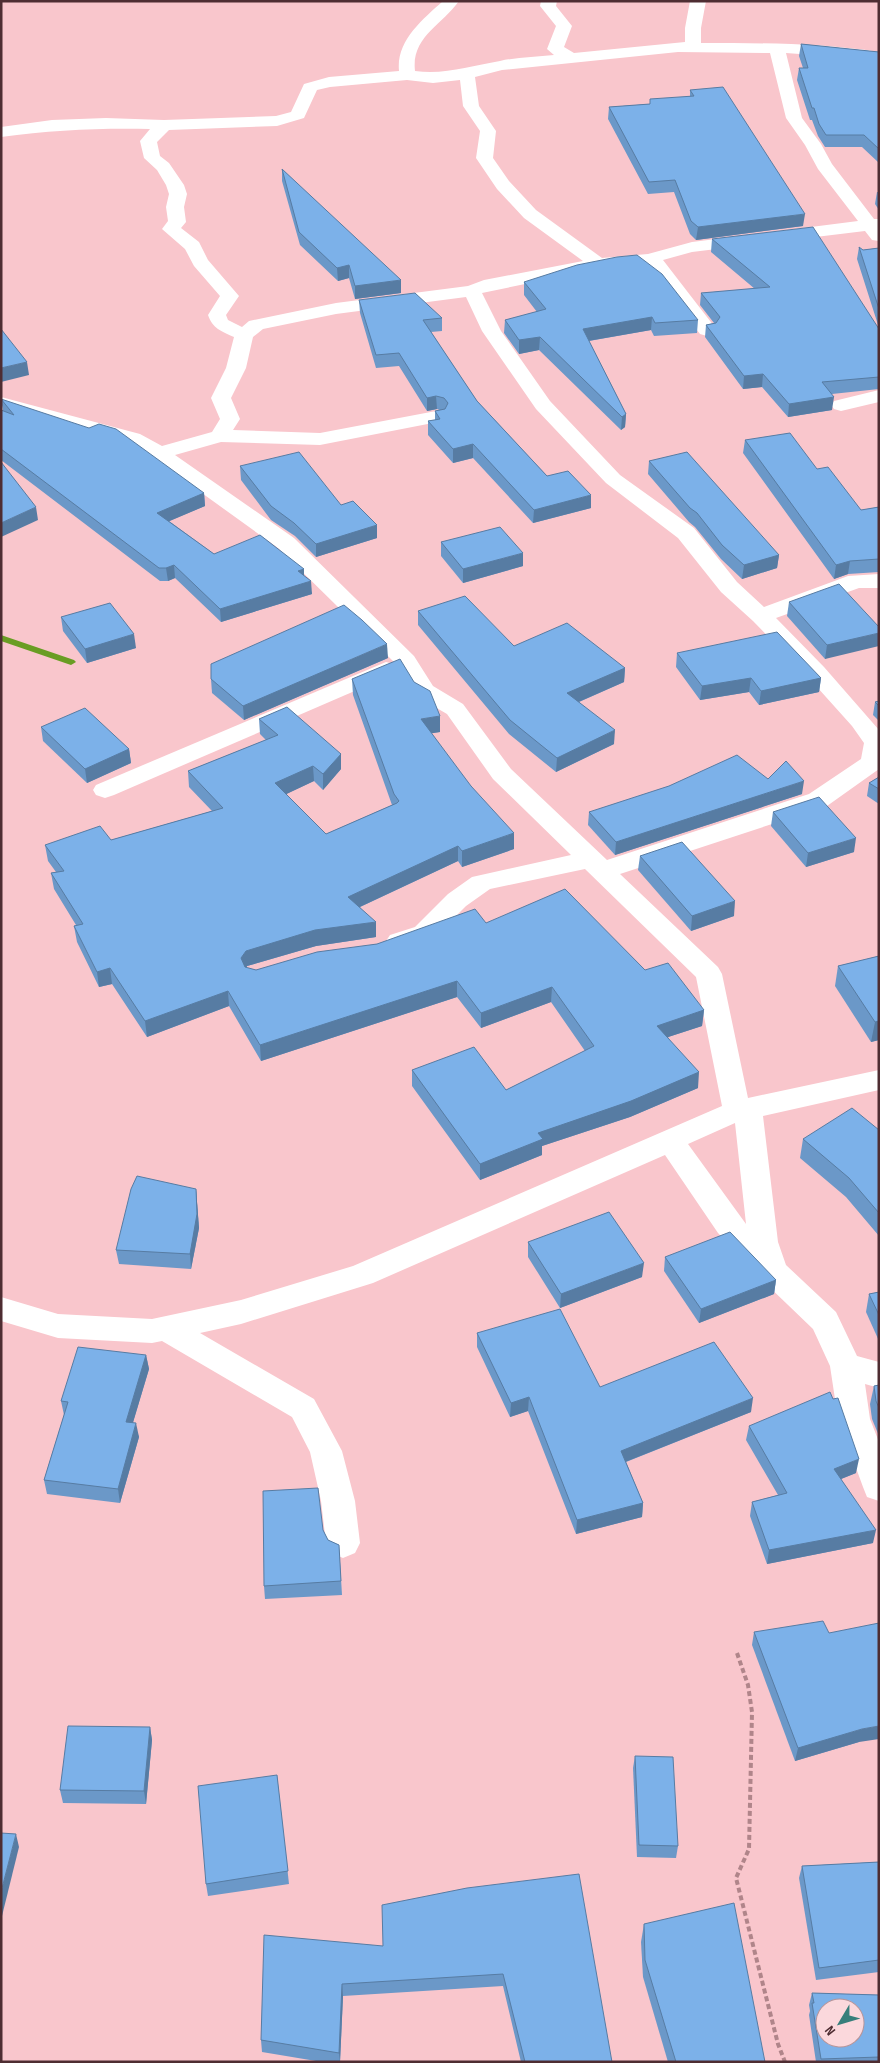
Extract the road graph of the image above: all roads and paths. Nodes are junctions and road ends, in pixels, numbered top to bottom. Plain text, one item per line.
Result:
1 (452, 1) edge
2 (549, 1) edge
3 (698, 1) edge
4 (693, 47) junction
5 (777, 48) junction
6 (570, 57) junction
7 (879, 57) edge
8 (467, 74) junction
9 (407, 76) junction
10 (164, 125) junction
11 (1, 132) edge
12 (876, 229) edge
13 (653, 259) junction
14 (598, 264) junction
15 (472, 291) junction
16 (707, 330) edge
17 (244, 335) junction
18 (879, 396) edge
19 (1, 403) edge
20 (841, 405) dead end
21 (436, 417) edge
22 (220, 436) junction
23 (159, 453) junction
24 (879, 580) edge
25 (761, 616) junction
26 (406, 661) junction
27 (105, 790) dead end
28 (597, 865) junction
29 (377, 949) edge
30 (879, 1080) edge
31 (742, 1110) junction
32 (670, 1140) junction
33 (773, 1272) junction
34 (1, 1309) edge
35 (166, 1328) junction
36 (846, 1366) junction
37 (879, 1375) edge
38 (879, 1487) edge
39 (343, 1543) dead end
40 (737, 1653) dead end
41 (785, 2062) edge

1 - 9 street
2 - 6 street
3 - 4 street
4 - 5 street
4 - 6 street
5 - 7 street
5 - 12 street
6 - 8 street
8 - 9 street
8 - 14 street
9 - 10 street
10 - 11 street
10 - 17 street
12 - 13 street
13 - 14 street
13 - 16 street
14 - 15 street
15 - 17 street
15 - 25 street
17 - 22 street
18 - 20 street
19 - 23 street
21 - 22 street
22 - 23 street
23 - 26 street
24 - 25 street
25 - 28 street
26 - 27 street
26 - 28 street
28 - 29 street
28 - 31 street
30 - 31 street
31 - 32 street
31 - 33 street
32 - 33 street
32 - 35 street
33 - 36 street
34 - 35 street
35 - 39 street
36 - 37 street
36 - 38 street
40 - 41 path

